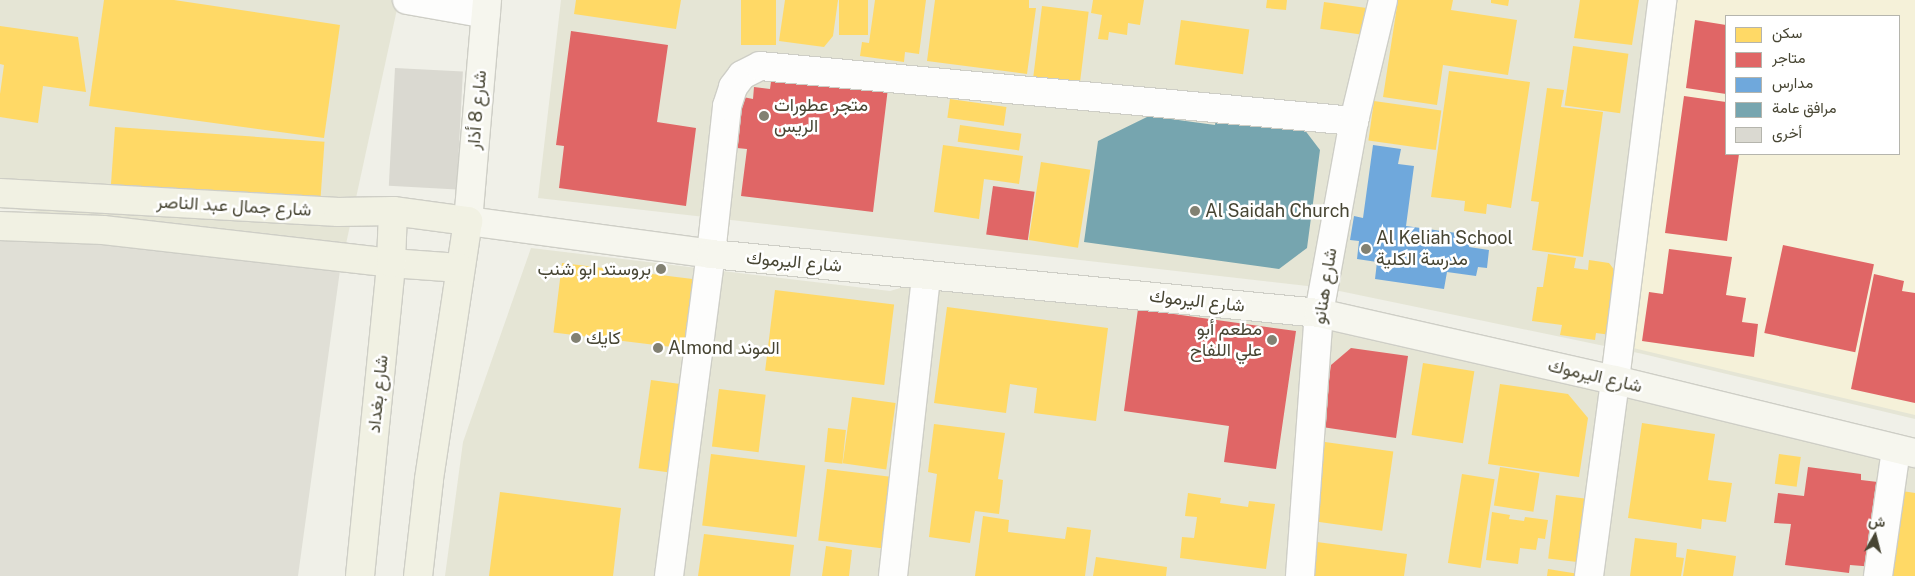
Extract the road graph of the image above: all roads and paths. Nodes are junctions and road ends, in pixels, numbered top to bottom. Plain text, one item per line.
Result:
1 (407, 0) edge
2 (1383, 0) edge
3 (1662, 0) edge
4 (486, 7) edge
5 (1354, 121) junction
6 (0, 192) edge
7 (393, 211) junction
8 (468, 220) junction
9 (0, 226) edge
10 (712, 254) junction
11 (391, 263) junction
12 (460, 268) junction
13 (926, 275) junction
14 (1319, 313) junction
15 (1615, 380) junction
16 (1905, 451) edge
17 (360, 576) edge
18 (418, 576) edge
19 (669, 576) edge
20 (893, 576) edge
21 (1300, 576) edge
22 (1588, 576) edge
23 (1878, 576) edge

1 - 4 street
2 - 5 street, شارع هنانو
3 - 15 street
4 - 8 main road, شارع 8 أذار
5 - 10 street
5 - 14 street, شارع هنانو
6 - 7 main road, شارع جمال عبد الناصر
7 - 8 main road, شارع جمال عبد الناصر
7 - 11 main road, شارع بغداد
8 - 10 main road, شارع اليرموك
8 - 12 main road
9 - 11 main road, شارع جمال عبد الناصر
10 - 13 main road, شارع اليرموك
10 - 19 street
11 - 12 main road, شارع جمال عبد الناصر
11 - 17 main road, شارع بغداد
12 - 18 main road
13 - 14 main road, شارع اليرموك
13 - 20 street
14 - 15 main road, شارع اليرموك
14 - 21 street, شارع هنانو
15 - 16 main road, شارع اليرموك
15 - 22 street
16 - 23 street

